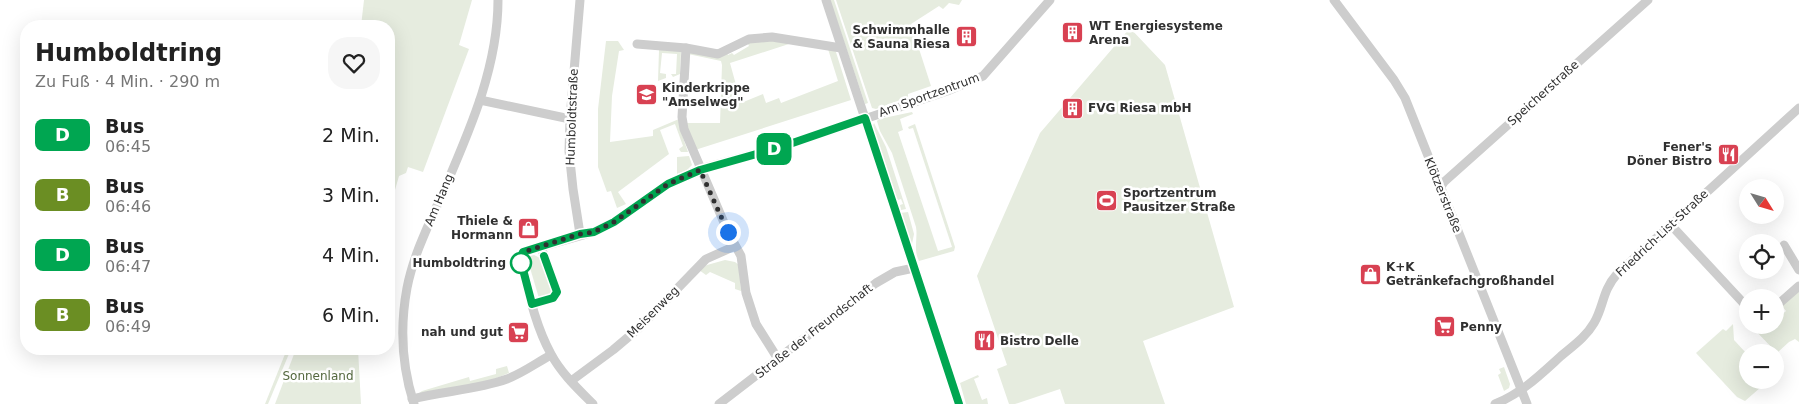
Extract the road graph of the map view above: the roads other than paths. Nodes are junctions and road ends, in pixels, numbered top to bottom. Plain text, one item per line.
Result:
1 (498, 0) edge
2 (580, 0) edge
3 (826, 0) edge
4 (1050, 0) edge
5 (1334, 0) edge
6 (1648, 0) edge
7 (638, 44) dead end
8 (686, 48) junction
9 (841, 48) junction
10 (480, 100) junction
11 (1799, 108) edge
12 (865, 118) junction
13 (570, 119) junction
14 (700, 170) junction
15 (1440, 188) junction
16 (1670, 224) junction
17 (580, 234) junction
18 (1784, 245) dead end
19 (734, 246) junction
20 (541, 247) junction
21 (914, 268) junction
22 (1799, 270) edge
23 (1799, 286) edge
24 (1739, 298) edge
25 (1784, 299) edge
26 (531, 301) junction
27 (551, 355) junction
28 (778, 359) junction
29 (571, 381) junction
30 (1522, 390) junction
31 (413, 402) edge
32 (593, 404) edge
33 (719, 404) edge
34 (959, 404) edge
35 (1495, 404) edge
36 (1527, 404) edge

1 - 10 street, Am Hang
2 - 13 street, Humboldtstraße
3 - 9 street
4 - 12 street, Am Sportzentrum
5 - 15 street, Klötzerstraße
6 - 15 street, Speicherstraße
7 - 8 street
8 - 9 street
8 - 14 street
9 - 12 street
10 - 13 street
10 - 31 street, Am Hang
11 - 16 street, Friedrich-List-Straße
12 - 14 street, Am Sportzentrum
12 - 21 street
13 - 17 street, Humboldtstraße
14 - 17 street, Am Sportzentrum
14 - 19 street
15 - 30 street, Klötzerstraße
16 - 24 street
16 - 30 street, Friedrich-List-Straße
17 - 20 street, Am Sportzentrum
18 - 22 street
19 - 28 street
19 - 29 street, Meisenweg
20 - 26 street
20 - 26 street
21 - 28 street, Straße der Freundschaft
21 - 34 street
23 - 25 street
26 - 27 street
27 - 29 street
27 - 31 street
28 - 33 street, Straße der Freundschaft
29 - 32 street
30 - 35 street, Friedrich-List-Straße
30 - 36 street, Klötzerstraße

